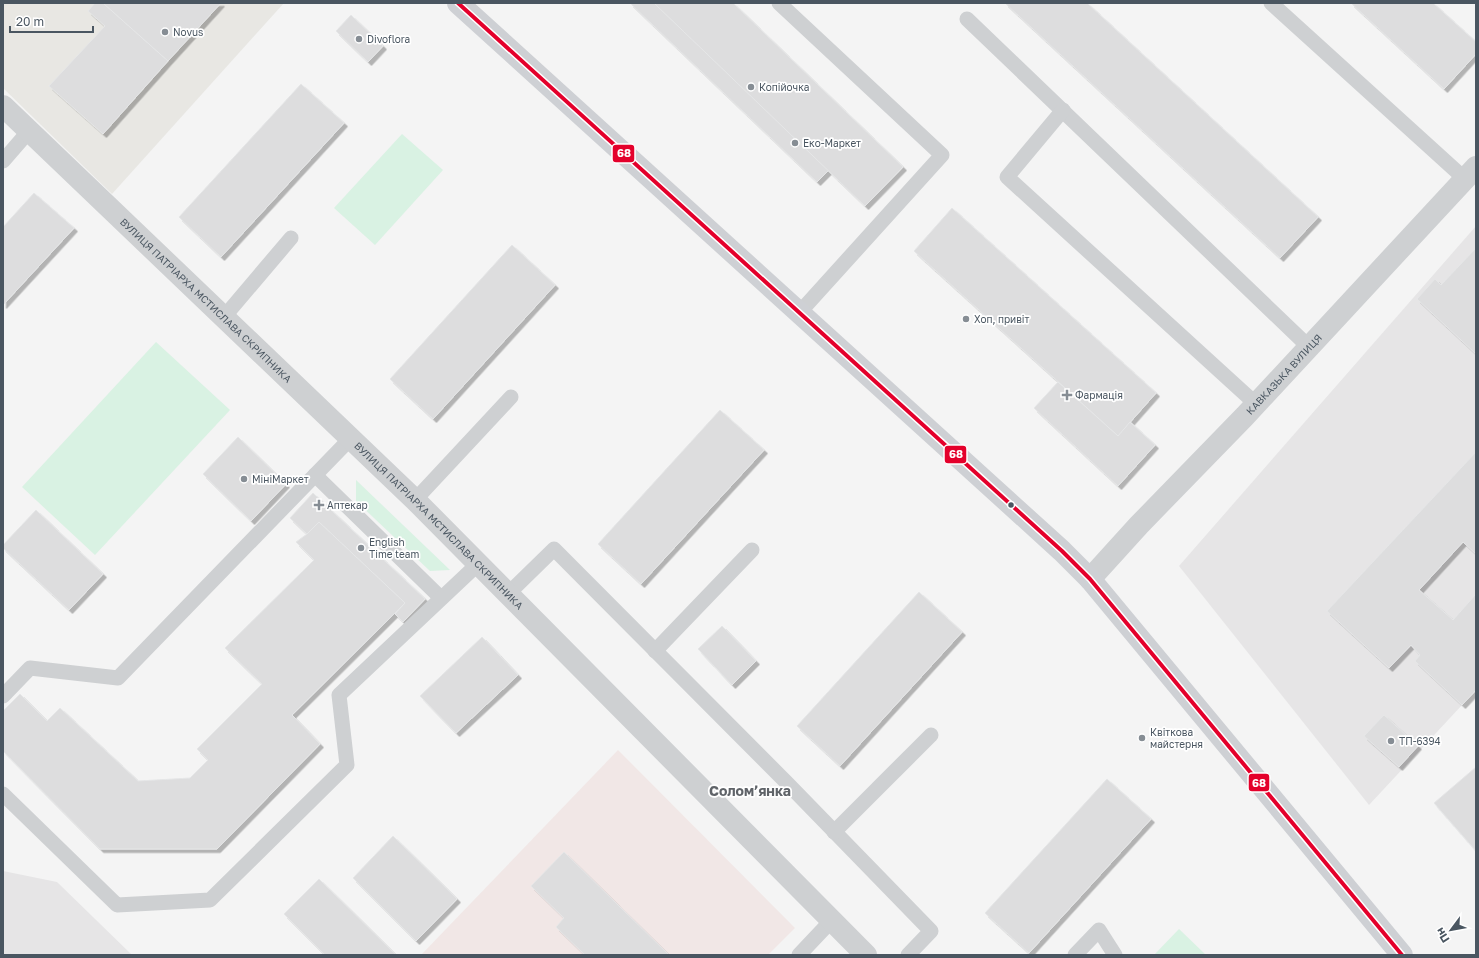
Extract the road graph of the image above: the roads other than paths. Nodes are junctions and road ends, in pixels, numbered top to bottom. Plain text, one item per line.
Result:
1 (458, 3) edge
2 (779, 3) edge
3 (1271, 3) edge
4 (967, 19) dead end
5 (3, 106) edge
6 (1063, 110) junction
7 (29, 131) junction
8 (3, 161) edge
9 (1471, 173) edge
10 (291, 238) dead end
11 (800, 312) junction
12 (224, 317) junction
13 (1309, 347) junction
14 (511, 397) dead end
15 (1256, 404) junction
16 (351, 438) junction
17 (315, 475) junction
18 (415, 500) junction
19 (752, 550) dead end
20 (479, 563) junction
21 (1090, 579) junction
22 (508, 594) junction
23 (441, 598) junction
24 (655, 650) junction
25 (3, 696) edge
26 (931, 735) dead end
27 (3, 794) edge
28 (834, 832) junction
29 (832, 920) junction
30 (799, 955) edge
31 (866, 955) edge
32 (908, 955) edge
33 (1075, 955) edge
34 (1115, 955) edge
35 (1402, 955) edge

1 - 11 main road
2 - 11 lane
3 - 9 lane
4 - 6 lane
5 - 7 street, ВУЛИЦЯ ПАТРІАРХА МСТИСЛАВА СКРИПНИКА
6 - 13 lane
6 - 15 lane
7 - 8 lane
7 - 12 street, ВУЛИЦЯ ПАТРІАРХА МСТИСЛАВА СКРИПНИКА
9 - 13 street, КАВКАЗЬКА ВУЛИЦЯ
10 - 12 lane
11 - 21 main road
12 - 16 street, ВУЛИЦЯ ПАТРІАРХА МСТИСЛАВА СКРИПНИКА
13 - 15 street, КАВКАЗЬКА ВУЛИЦЯ
14 - 18 lane
15 - 21 street, КАВКАЗЬКА ВУЛИЦЯ
16 - 17 lane
16 - 18 street, ВУЛИЦЯ ПАТРІАРХА МСТИСЛАВА СКРИПНИКА
17 - 23 lane
17 - 25 lane
18 - 20 street, ВУЛИЦЯ ПАТРІАРХА МСТИСЛАВА СКРИПНИКА
19 - 24 lane
20 - 22 street, ВУЛИЦЯ ПАТРІАРХА МСТИСЛАВА СКРИПНИКА
20 - 23 lane
21 - 35 main road
22 - 24 lane
22 - 29 street, ВУЛИЦЯ ПАТРІАРХА МСТИСЛАВА СКРИПНИКА
23 - 27 lane
24 - 28 lane
26 - 28 lane
28 - 32 lane
29 - 30 lane
29 - 31 street, ВУЛИЦЯ ПАТРІАРХА МСТИСЛАВА СКРИПНИКА
33 - 34 lane

